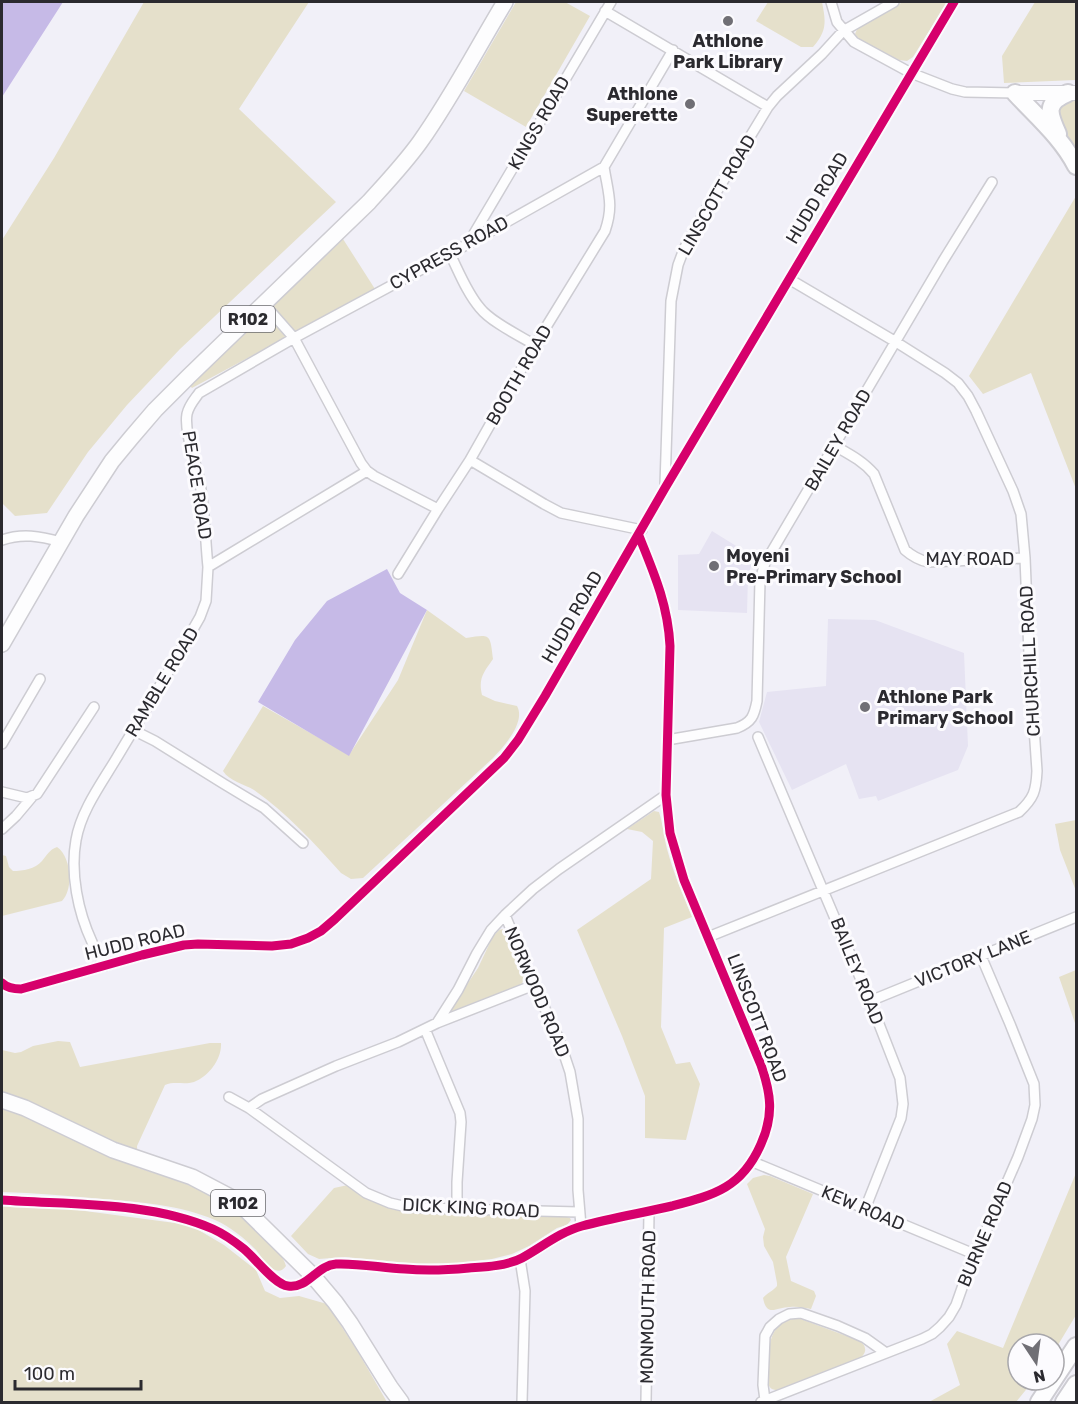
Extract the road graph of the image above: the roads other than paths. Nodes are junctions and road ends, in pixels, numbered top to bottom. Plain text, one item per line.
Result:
1 (505, 2) edge
2 (611, 2) edge
3 (831, 2) edge
4 (894, 2) edge
5 (954, 2) edge
6 (605, 10) junction
7 (843, 31) junction
8 (673, 50) junction
9 (911, 73) junction
10 (1015, 93) junction
11 (1072, 93) edge
12 (768, 107) junction
13 (1060, 141) junction
14 (1077, 166) edge
15 (604, 167) junction
16 (992, 182) dead end
17 (468, 244) junction
18 (450, 254) junction
19 (789, 279) junction
20 (264, 304) junction
21 (294, 338) junction
22 (896, 342) junction
23 (535, 345) junction
24 (191, 404) joint
25 (835, 446) junction
26 (470, 460) junction
27 (367, 471) junction
28 (665, 488) junction
29 (438, 508) junction
30 (640, 533) junction
31 (2, 540) edge
32 (61, 542) junction
33 (1025, 558) junction
34 (208, 567) junction
35 (398, 574) dead end
36 (2, 644) edge
37 (40, 679) dead end
38 (94, 707) dead end
39 (133, 730) junction
40 (758, 737) dead end
41 (667, 740) junction
42 (2, 744) edge
43 (2, 792) edge
44 (666, 795) junction
45 (32, 797) junction
46 (2, 829) edge
47 (303, 843) dead end
48 (823, 891) junction
49 (506, 915) junction
50 (1077, 917) edge
51 (708, 937) junction
52 (981, 956) junction
53 (105, 966) junction
54 (2, 983) edge
55 (534, 985) junction
56 (870, 1001) junction
57 (437, 1023) junction
58 (425, 1029) junction
59 (229, 1097) dead end
60 (2, 1100) edge
61 (249, 1108) junction
62 (753, 1162) junction
63 (2, 1200) edge
64 (457, 1209) junction
65 (865, 1209) junction
66 (579, 1212) junction
67 (649, 1212) junction
68 (581, 1226) junction
69 (974, 1254) junction
70 (520, 1259) junction
71 (313, 1276) junction
72 (1077, 1346) edge
73 (886, 1353) junction
74 (1077, 1384) edge
75 (763, 1401) edge
76 (401, 1402) edge
77 (522, 1402) edge
78 (646, 1402) edge
79 (1039, 1402) edge
80 (1064, 1402) edge

1 - 20 main road, R102
2 - 6 street, KINGS ROAD
3 - 7 street
4 - 7 street, LINSCOTT ROAD
5 - 9 street, HUDD ROAD
6 - 8 street
6 - 17 street, KINGS ROAD
7 - 9 street
7 - 12 street, LINSCOTT ROAD
8 - 12 street
8 - 15 street
9 - 10 street
9 - 19 street, HUDD ROAD
10 - 11 street
10 - 13 highway
11 - 13 highway
12 - 28 street, LINSCOTT ROAD
13 - 14 highway
15 - 17 street, CYPRESS ROAD
15 - 23 street, BOOTH ROAD
16 - 22 street, BAILEY ROAD
17 - 18 street, CYPRESS ROAD
18 - 21 street, CYPRESS ROAD
18 - 23 street
19 - 22 street, CHURCHILL ROAD
19 - 28 street, HUDD ROAD
20 - 21 street
20 - 32 main road, R102
21 - 24 street, CYPRESS ROAD
21 - 27 street
22 - 25 street, BAILEY ROAD
22 - 33 street, CHURCHILL ROAD
23 - 26 street, BOOTH ROAD
24 - 34 street, PEACE ROAD
25 - 33 street, MAY ROAD
25 - 41 street, BAILEY ROAD
26 - 29 street, BOOTH ROAD
26 - 30 street
27 - 29 street
27 - 34 street
28 - 30 street, HUDD ROAD
29 - 35 street, BOOTH ROAD
30 - 41 street, LINSCOTT ROAD
30 - 53 street, HUDD ROAD
31 - 32 street
32 - 36 main road, R102
33 - 48 street, CHURCHILL ROAD
34 - 39 street, RAMBLE ROAD
37 - 42 street
38 - 45 street
39 - 47 street
39 - 53 street, RAMBLE ROAD
40 - 48 street, BAILEY ROAD
41 - 44 street, LINSCOTT ROAD
43 - 45 street
44 - 49 street
44 - 51 street, LINSCOTT ROAD
45 - 46 street
48 - 51 street, CHURCHILL ROAD
48 - 56 street, BAILEY ROAD
49 - 55 street, NORWOOD ROAD
49 - 57 street
50 - 52 street, VICTORY LANE
51 - 62 street, LINSCOTT ROAD
52 - 56 street, VICTORY LANE
52 - 69 street, BURNE ROAD
53 - 54 street, HUDD ROAD
55 - 57 street
55 - 66 street, NORWOOD ROAD
56 - 65 street, BAILEY ROAD
57 - 58 street
58 - 61 street
58 - 64 street
59 - 61 street, DICK KING ROAD
60 - 71 main road, R102
61 - 64 street, DICK KING ROAD
62 - 65 street, KEW ROAD
62 - 67 street, LINSCOTT ROAD
63 - 71 street, LINSCOTT ROAD
64 - 66 street, DICK KING ROAD
65 - 69 street, KEW ROAD
66 - 68 street, NORWOOD ROAD
67 - 68 street, LINSCOTT ROAD
67 - 78 street, MONMOUTH ROAD
68 - 70 street, LINSCOTT ROAD
69 - 73 street, BURNE ROAD
70 - 71 street, LINSCOTT ROAD
70 - 77 street
71 - 76 main road, R102
72 - 79 highway
73 - 75 street, BURNE ROAD
73 - 75 street
74 - 80 highway

